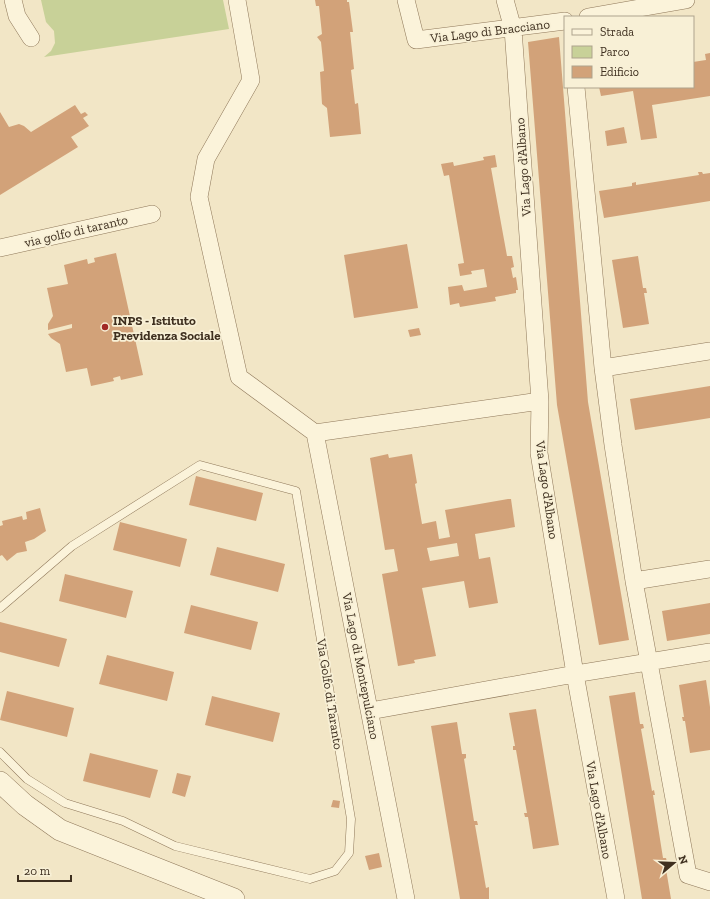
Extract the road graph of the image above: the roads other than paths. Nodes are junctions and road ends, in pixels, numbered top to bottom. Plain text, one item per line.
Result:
1 (13, 0) edge
2 (237, 0) edge
3 (406, 0) edge
4 (505, 0) edge
5 (686, 0) edge
6 (594, 16) edge
7 (564, 21) edge
8 (512, 29) junction
9 (31, 38) dead end
10 (576, 88) edge
11 (152, 214) dead end
12 (0, 248) edge
13 (710, 351) edge
14 (603, 368) junction
15 (540, 401) junction
16 (315, 432) junction
17 (710, 569) edge
18 (634, 581) junction
19 (0, 608) edge
20 (710, 652) edge
21 (648, 661) junction
22 (575, 674) junction
23 (370, 711) junction
24 (0, 752) edge
25 (0, 782) edge
26 (710, 882) edge
27 (234, 899) edge
28 (406, 899) edge
29 (616, 899) edge

1 - 9 street
2 - 16 street
3 - 8 street, Via Lago di Bracciano
4 - 8 street, Via Lago d'Albano
5 - 6 street
7 - 8 street, Via Lago di Bracciano
8 - 15 street, Via Lago d'Albano
10 - 14 street
11 - 12 street, via golfo di taranto
13 - 14 street
14 - 18 street
15 - 16 street
15 - 22 street, Via Lago d'Albano
16 - 23 street, Via Lago di Montepulciano
17 - 18 street
18 - 21 street
19 - 24 lane, Via Golfo di Taranto
20 - 21 street
21 - 22 street
21 - 26 street
22 - 23 street
22 - 29 street, Via Lago d'Albano
23 - 28 street, Via Lago di Montepulciano
25 - 27 street

